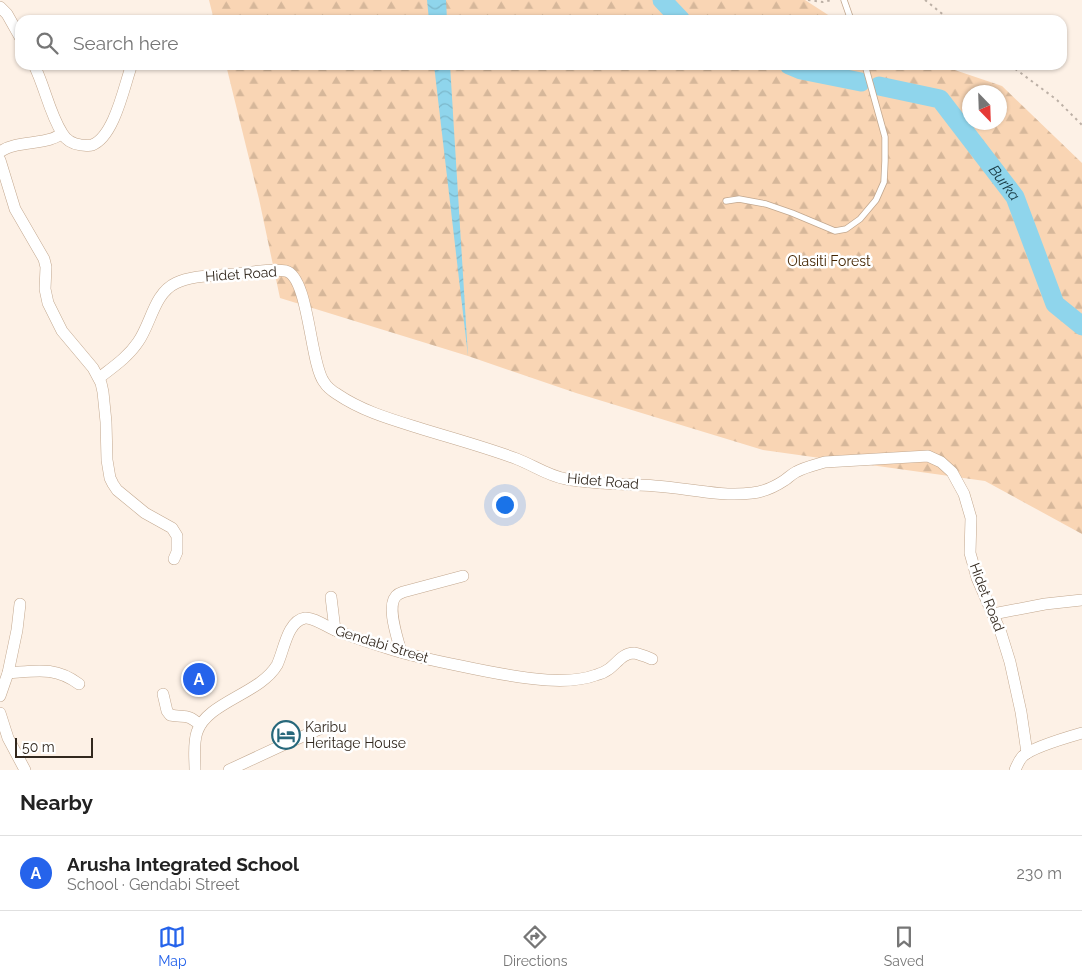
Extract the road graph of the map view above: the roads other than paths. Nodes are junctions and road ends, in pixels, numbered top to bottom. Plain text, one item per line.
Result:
1 (844, 0) edge
2 (0, 7) edge
3 (849, 15) edge
4 (15, 28) edge
5 (36, 70) edge
6 (130, 70) edge
7 (866, 70) edge
8 (62, 134) junction
9 (0, 152) edge
10 (0, 160) edge
11 (726, 201) dead end
12 (99, 378) junction
13 (174, 559) dead end
14 (463, 576) dead end
15 (331, 597) dead end
16 (1082, 600) edge
17 (20, 604) dead end
18 (993, 614) junction
19 (335, 630) junction
20 (401, 652) junction
21 (652, 659) dead end
22 (8, 674) junction
23 (79, 684) dead end
24 (163, 694) dead end
25 (0, 696) edge
26 (0, 713) edge
27 (200, 725) junction
28 (322, 728) dead end
29 (1082, 733) edge
30 (1027, 752) junction
31 (25, 770) edge
32 (195, 770) edge
33 (229, 770) edge
34 (1015, 770) edge

1 - 3 lane
2 - 4 street
5 - 8 street
6 - 8 street
7 - 11 lane
8 - 9 street
10 - 12 street
12 - 13 street
12 - 18 street, Hidet Road
14 - 20 street
15 - 19 street
16 - 18 street
17 - 22 street
18 - 30 street, Hidet Road
19 - 20 street, Gendabi Street
19 - 27 street, Gendabi Street
20 - 21 street, Gendabi Street
22 - 23 street
22 - 25 street
24 - 27 street
26 - 31 street
27 - 32 street
28 - 33 street
29 - 30 street
30 - 34 street

